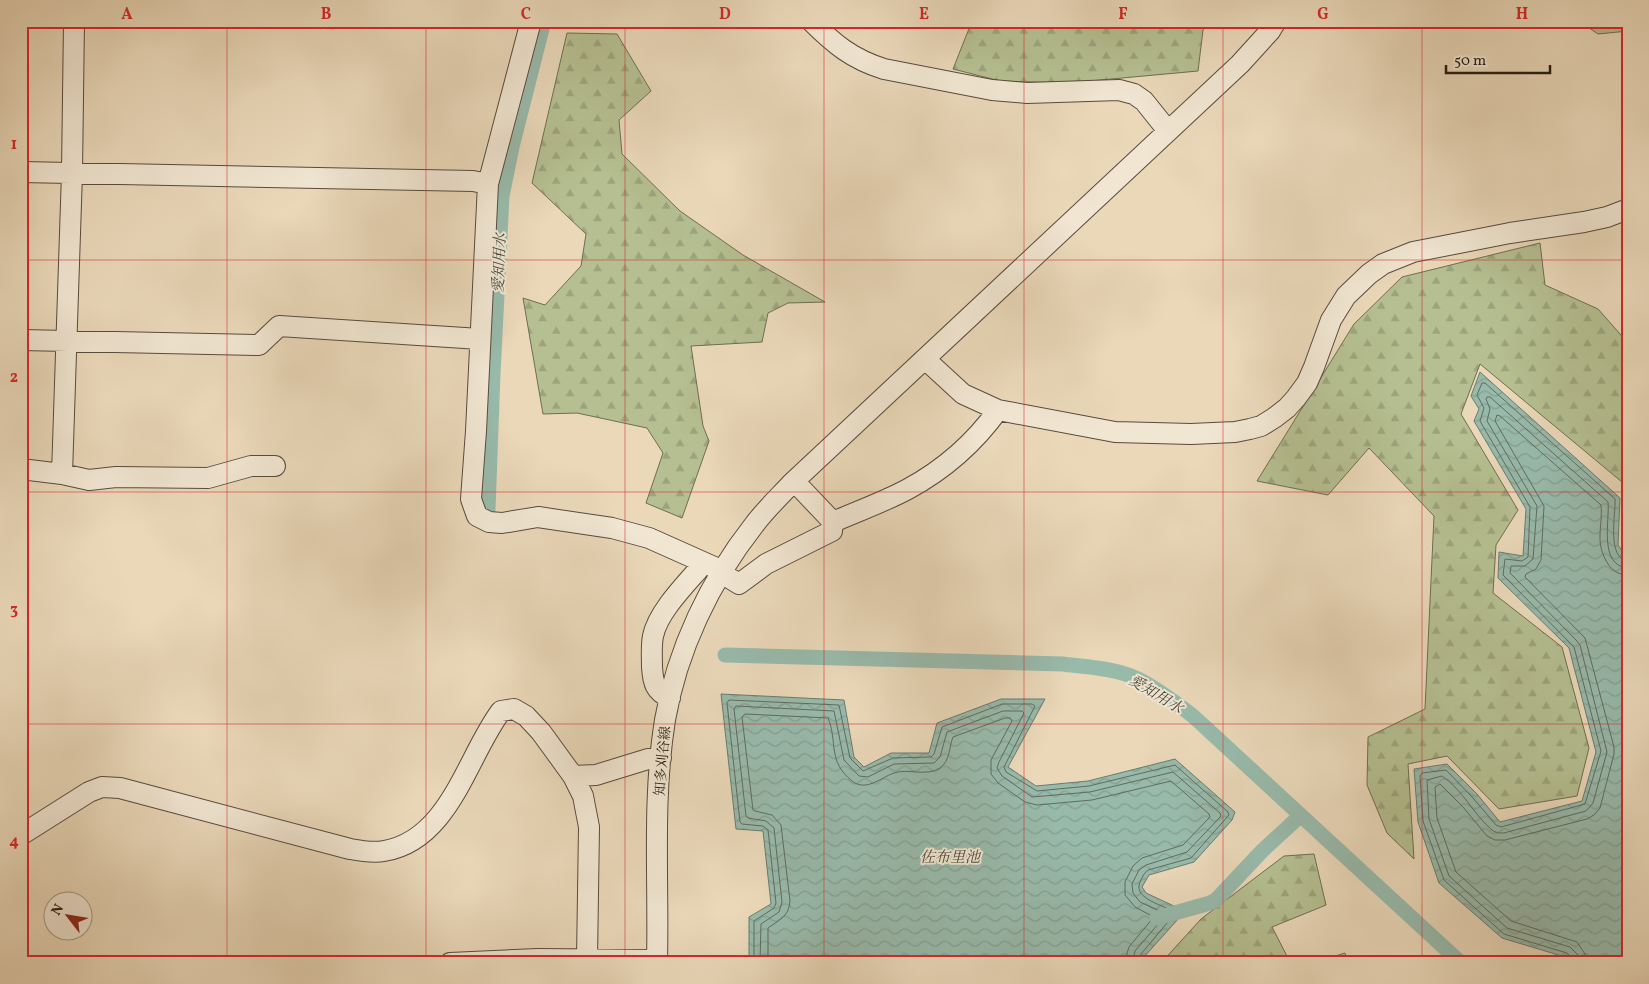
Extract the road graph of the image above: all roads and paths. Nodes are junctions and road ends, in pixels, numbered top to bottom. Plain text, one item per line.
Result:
1 (74, 21) edge
2 (531, 21) edge
3 (811, 21) edge
4 (1276, 21) edge
5 (1168, 131) junction
6 (21, 172) edge
7 (72, 173) junction
8 (488, 184) junction
9 (1628, 209) edge
10 (21, 340) edge
11 (480, 340) junction
12 (67, 341) junction
13 (926, 360) junction
14 (998, 410) junction
15 (275, 466) dead end
16 (21, 469) edge
17 (62, 474) junction
18 (794, 481) junction
19 (833, 522) junction
20 (704, 563) junction
21 (727, 575) junction
22 (670, 698) junction
23 (661, 758) junction
24 (573, 776) junction
25 (21, 834) edge
26 (587, 960) junction
27 (538, 961) edge
28 (657, 961) edge
29 (450, 963) edge

1 - 7 street
2 - 8 street
3 - 5 street
4 - 5 street, 知多刈谷線
5 - 13 street, 知多刈谷線
6 - 7 street
7 - 8 street
7 - 12 street
8 - 11 street
9 - 14 street
10 - 12 street
11 - 12 street
11 - 20 street
12 - 17 street
13 - 14 street
13 - 18 street, 知多刈谷線
14 - 19 street
15 - 17 street
16 - 17 street
18 - 19 street
18 - 21 street, 知多刈谷線
19 - 21 street
20 - 21 street
20 - 22 street
21 - 22 street, 知多刈谷線
22 - 23 street, 知多刈谷線
23 - 24 street
23 - 28 street, 知多刈谷線
24 - 25 street
24 - 26 street
26 - 27 street
26 - 28 street
27 - 29 street

